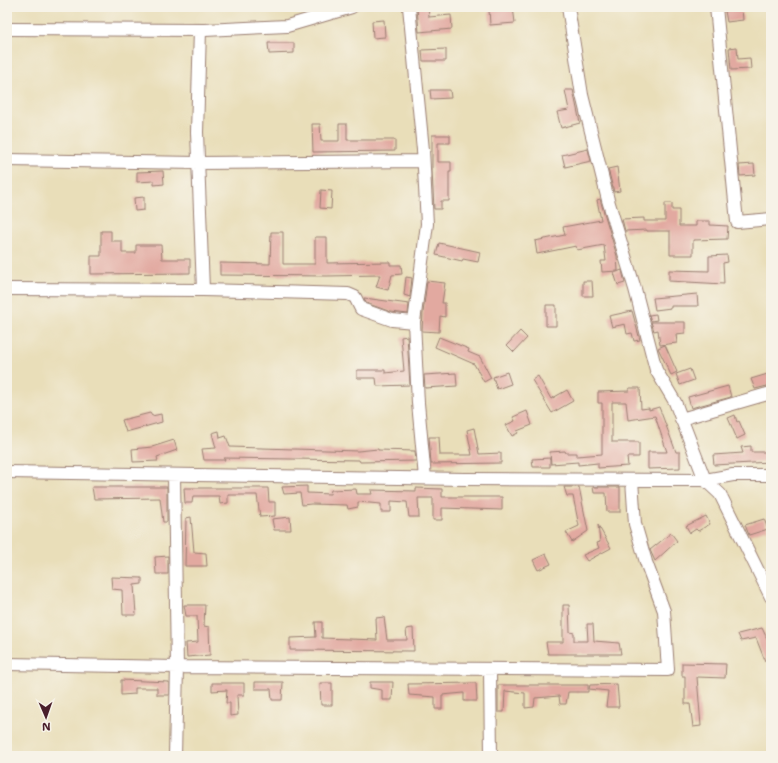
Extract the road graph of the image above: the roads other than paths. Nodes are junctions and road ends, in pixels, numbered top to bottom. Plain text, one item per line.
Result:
1 (352, 7) edge
2 (409, 7) edge
3 (568, 7) edge
4 (716, 7) edge
5 (7, 30) edge
6 (200, 30) junction
7 (7, 160) edge
8 (423, 161) junction
9 (198, 163) junction
10 (771, 219) edge
11 (7, 289) edge
12 (203, 290) junction
13 (414, 322) junction
14 (771, 393) edge
15 (681, 419) junction
16 (7, 472) edge
17 (174, 475) junction
18 (771, 475) edge
19 (425, 478) junction
20 (632, 480) junction
21 (706, 480) junction
22 (771, 597) edge
23 (7, 664) edge
24 (177, 667) junction
25 (490, 669) junction
26 (176, 756) edge
27 (491, 756) edge

1 - 6 street
2 - 8 street
3 - 15 street
4 - 10 street
5 - 6 street
6 - 9 street
7 - 9 street
8 - 9 street
8 - 13 street
9 - 12 street
11 - 12 street
12 - 13 street
13 - 19 street
14 - 15 street
15 - 21 street
16 - 17 street
17 - 19 street
17 - 24 street
18 - 21 street
19 - 20 street
20 - 21 street
20 - 25 street
21 - 22 street
23 - 24 street
24 - 25 street
24 - 26 street
25 - 27 street

